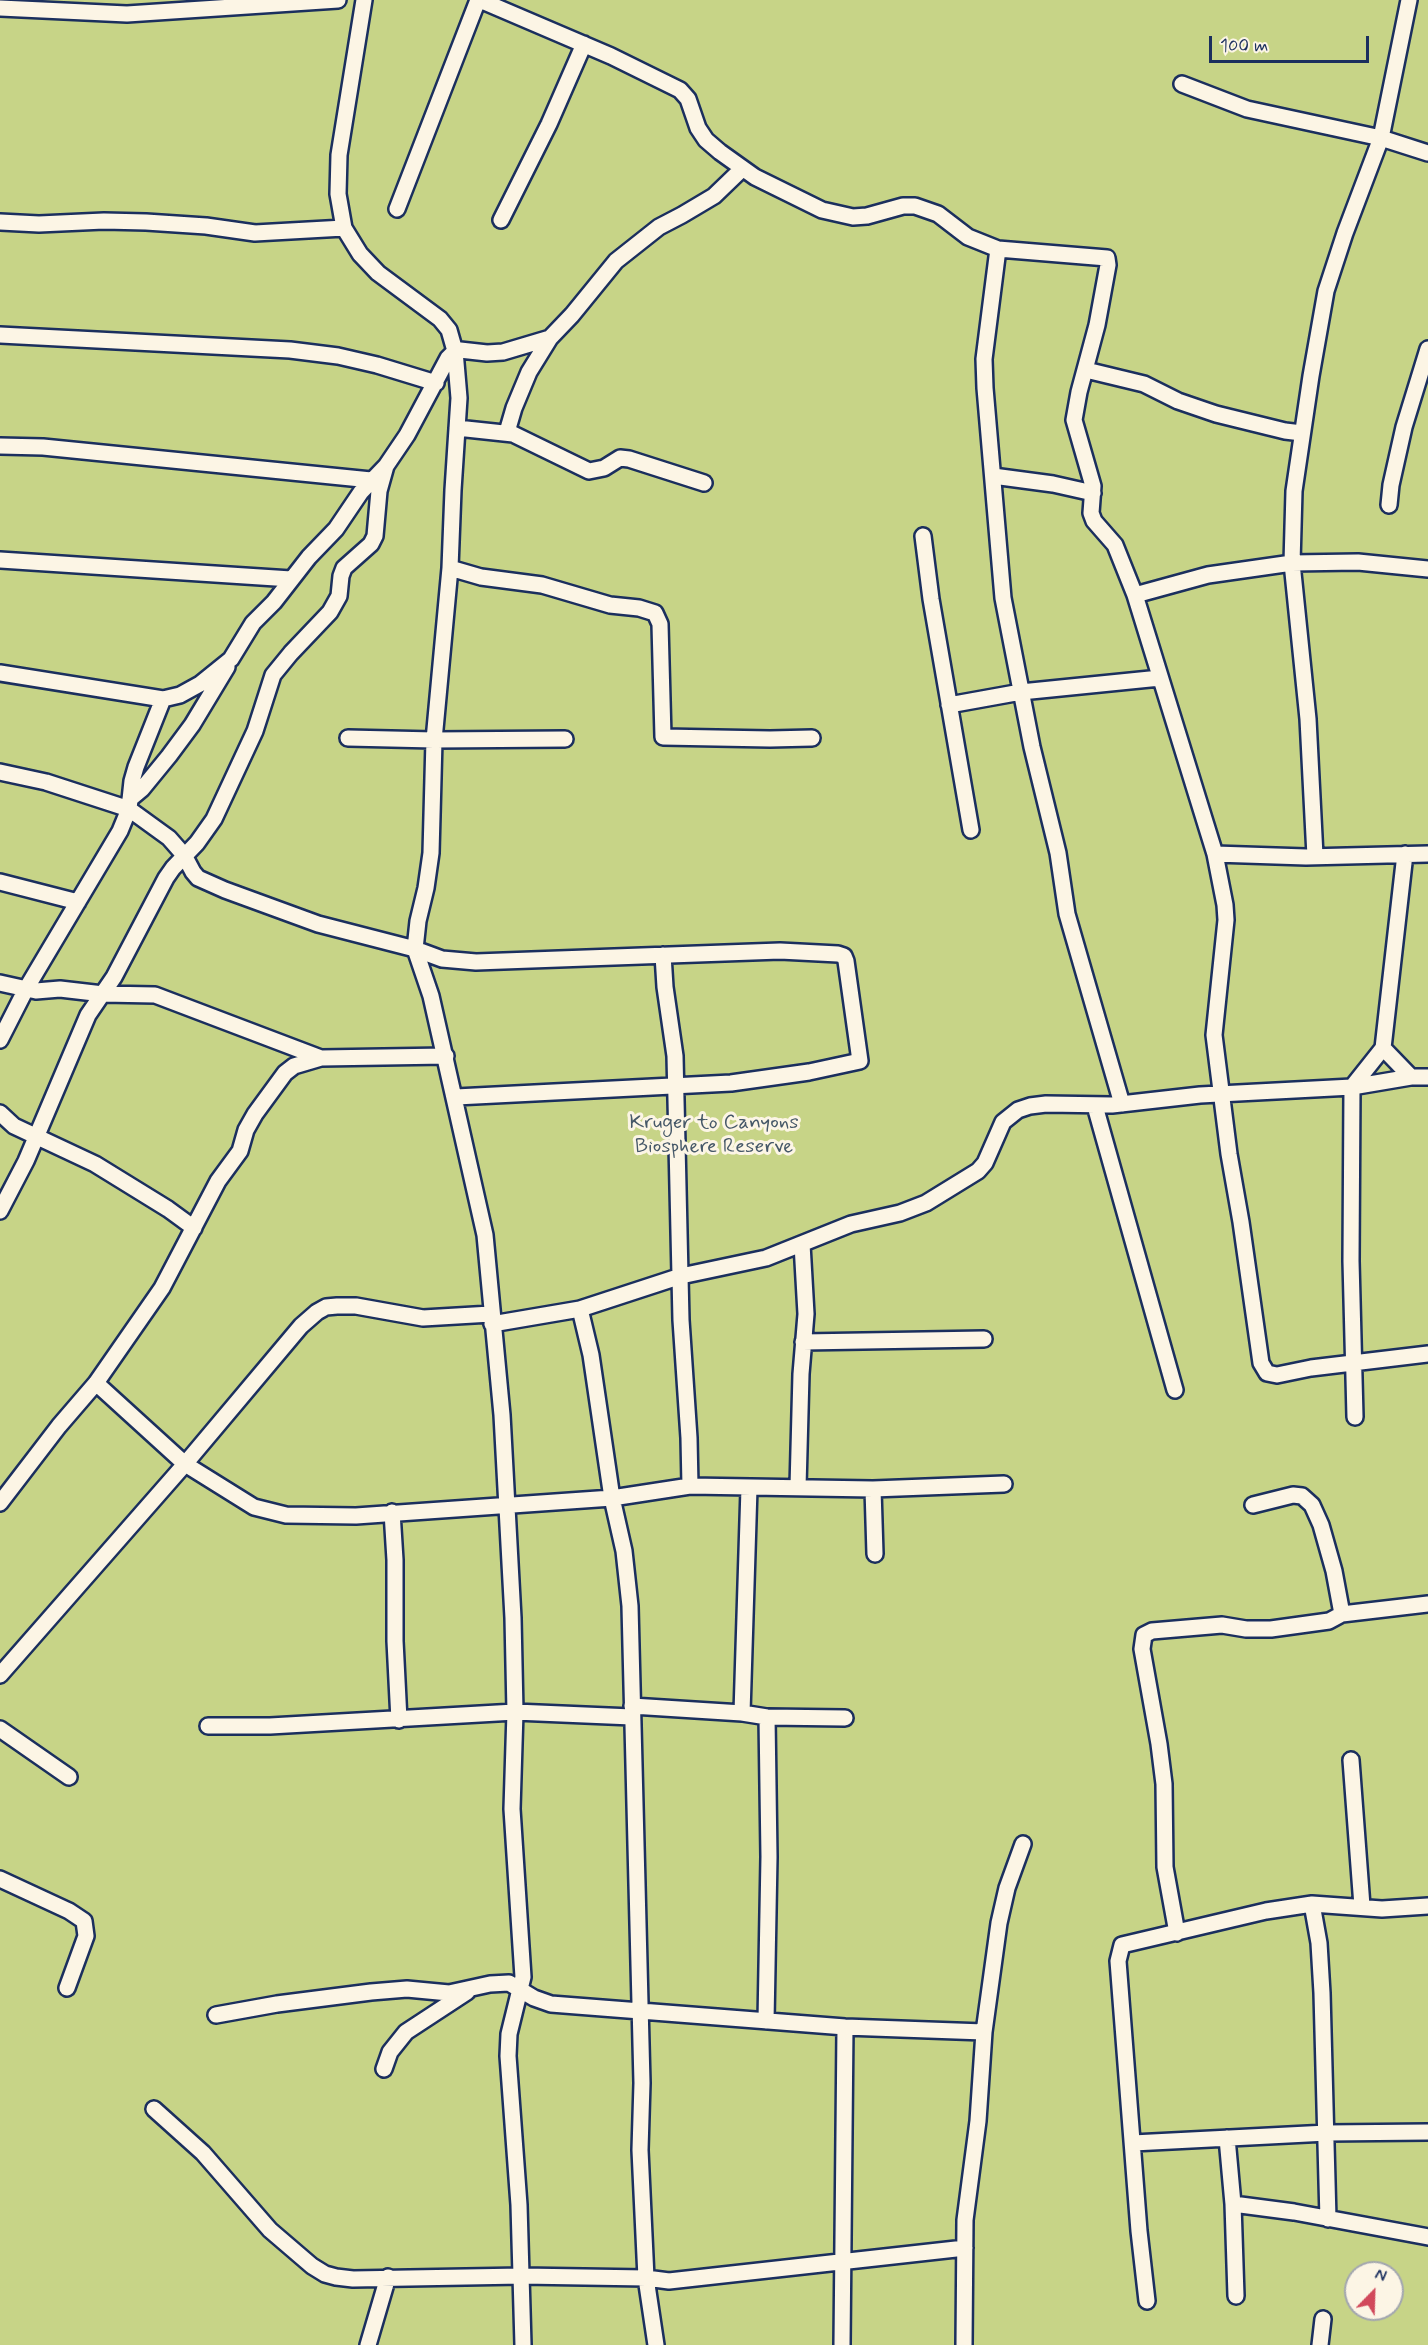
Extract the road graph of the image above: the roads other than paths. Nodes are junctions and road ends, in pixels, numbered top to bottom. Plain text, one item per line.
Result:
1 (338, 0) edge
2 (364, 0) edge
3 (479, 0) edge
4 (1409, 0) edge
5 (0, 8) edge
6 (584, 44) junction
7 (1182, 84) dead end
8 (1381, 138) junction
9 (1428, 153) edge
10 (742, 169) junction
11 (397, 209) dead end
12 (501, 220) dead end
13 (0, 222) edge
14 (344, 228) junction
15 (998, 249) junction
16 (0, 335) edge
17 (550, 338) junction
18 (1428, 349) edge
19 (455, 351) junction
20 (1086, 370) junction
21 (436, 383) junction
22 (457, 428) junction
23 (507, 432) junction
24 (1302, 433) junction
25 (0, 446) edge
26 (386, 466) junction
27 (993, 476) junction
28 (371, 480) junction
29 (704, 483) dead end
30 (1093, 493) junction
31 (1389, 506) dead end
32 (923, 536) dead end
33 (0, 560) edge
34 (1292, 562) junction
35 (450, 568) junction
36 (1428, 569) edge
37 (291, 579) junction
38 (1135, 595) junction
39 (231, 660) junction
40 (0, 673) edge
41 (1160, 678) junction
42 (1021, 692) junction
43 (163, 699) junction
44 (949, 705) junction
45 (348, 738) dead end
46 (812, 738) dead end
47 (565, 739) dead end
48 (434, 740) junction
49 (0, 772) edge
50 (130, 804) junction
51 (971, 830) dead end
52 (1427, 849) edge
53 (1215, 854) junction
54 (1405, 854) junction
55 (184, 855) junction
56 (1315, 856) junction
57 (0, 882) edge
58 (78, 902) junction
59 (415, 949) junction
60 (663, 955) junction
61 (0, 983) edge
62 (26, 989) junction
63 (103, 994) junction
64 (0, 1040) edge
65 (1383, 1048) junction
66 (446, 1056) junction
67 (321, 1058) junction
68 (1411, 1077) junction
69 (1428, 1077) edge
70 (675, 1084) junction
71 (1352, 1087) junction
72 (1221, 1094) junction
73 (456, 1097) junction
74 (1122, 1104) junction
75 (1095, 1106) junction
76 (0, 1113) edge
77 (36, 1137) junction
78 (0, 1210) edge
79 (194, 1228) junction
80 (802, 1244) junction
81 (681, 1276) junction
82 (580, 1309) junction
83 (492, 1319) junction
84 (984, 1339) dead end
85 (803, 1342) junction
86 (1428, 1354) edge
87 (1353, 1364) junction
88 (96, 1383) junction
89 (1175, 1390) dead end
90 (1355, 1417) dead end
91 (185, 1464) junction
92 (1004, 1484) dead end
93 (690, 1486) junction
94 (798, 1487) junction
95 (749, 1488) junction
96 (873, 1489) junction
97 (3, 1492) edge
98 (612, 1498) junction
99 (507, 1504) junction
100 (1253, 1505) dead end
101 (392, 1512) junction
102 (875, 1554) dead end
103 (1428, 1604) edge
104 (1342, 1614) junction
105 (0, 1675) edge
106 (632, 1711) junction
107 (515, 1712) junction
108 (742, 1713) junction
109 (767, 1717) junction
110 (845, 1718) dead end
111 (399, 1720) junction
112 (208, 1726) dead end
113 (0, 1729) edge
114 (1351, 1760) dead end
115 (69, 1777) dead end
116 (1023, 1844) dead end
117 (0, 1879) edge
118 (1312, 1904) junction
119 (1362, 1906) junction
120 (1428, 1906) edge
121 (1176, 1933) junction
122 (67, 1988) dead end
123 (521, 1989) junction
124 (469, 1990) junction
125 (640, 2011) junction
126 (216, 2015) dead end
127 (766, 2021) junction
128 (845, 2026) junction
129 (984, 2032) junction
130 (384, 2069) dead end
131 (154, 2109) dead end
132 (1428, 2132) edge
133 (1327, 2133) junction
134 (1227, 2138) junction
135 (1133, 2143) junction
136 (1233, 2204) junction
137 (1328, 2219) junction
138 (1428, 2237) edge
139 (965, 2248) junction
140 (843, 2262) junction
141 (522, 2276) junction
142 (388, 2277) junction
143 (646, 2278) junction
144 (1236, 2296) dead end
145 (1147, 2301) dead end
146 (1323, 2319) dead end
147 (368, 2345) edge
148 (523, 2345) edge
149 (656, 2345) edge
150 (842, 2345) edge
151 (964, 2345) edge
152 (1320, 2345) edge

1 - 5 street
2 - 14 street
3 - 6 street
3 - 11 street
4 - 8 street
6 - 10 street
6 - 12 street
7 - 8 street
8 - 9 street
8 - 24 street
10 - 15 street
10 - 17 street
13 - 14 street
14 - 19 street
15 - 20 street
15 - 27 street
16 - 21 street
17 - 19 street
17 - 23 street
18 - 31 street
19 - 21 street
19 - 22 street
20 - 24 street
20 - 30 street
21 - 26 street
22 - 23 street
22 - 35 street
23 - 29 street
24 - 34 street
25 - 28 street
26 - 28 street
26 - 55 street
27 - 30 street
27 - 42 street
28 - 37 street
30 - 38 street
32 - 44 street
33 - 37 street
34 - 36 street
34 - 38 street
34 - 56 street
35 - 46 street
35 - 48 street
37 - 39 street
38 - 41 street
39 - 43 street
39 - 50 street
40 - 43 street
41 - 42 street
41 - 53 street
42 - 44 street
42 - 74 street
43 - 50 street
44 - 51 street
45 - 48 street
47 - 48 street
48 - 59 street
49 - 50 street
50 - 55 street
50 - 58 street
52 - 54 street
53 - 56 street
53 - 72 street
54 - 56 street
54 - 65 street
55 - 59 street
55 - 63 street
57 - 58 street
58 - 62 street
59 - 60 street
59 - 66 street
60 - 70 street
60 - 70 street
61 - 62 street
62 - 63 street
62 - 64 street
63 - 67 street
63 - 77 street
65 - 68 street
65 - 71 street
66 - 67 street
66 - 73 street
67 - 79 street
68 - 69 street
68 - 71 street
70 - 73 street
70 - 81 street
71 - 72 street
71 - 87 street
72 - 74 street
72 - 87 street
73 - 83 street
74 - 75 street
75 - 80 street
75 - 89 street
76 - 77 street
77 - 78 street
77 - 79 street
79 - 88 street
80 - 81 street
80 - 85 street
81 - 82 street
81 - 93 street
82 - 83 street
82 - 98 street
83 - 91 street
83 - 99 street
84 - 85 street
85 - 94 street
86 - 87 street
87 - 90 street
88 - 91 street
88 - 97 street
91 - 101 street
91 - 105 street
92 - 96 street
93 - 95 street
93 - 98 street
94 - 95 street
94 - 96 street
95 - 108 street
96 - 102 street
98 - 99 street
98 - 106 street
99 - 101 street
99 - 107 street
100 - 104 street
101 - 111 street
103 - 104 street
104 - 121 street
106 - 107 street
106 - 108 street
106 - 125 street
107 - 111 street
107 - 123 street
108 - 109 street
109 - 110 street
109 - 127 street
111 - 112 street
113 - 115 street
114 - 119 street
116 - 129 street
117 - 122 street
118 - 119 street
118 - 121 street
118 - 133 street
119 - 120 street
121 - 135 street
123 - 124 street
123 - 125 street
123 - 141 street
124 - 126 street
124 - 130 street
125 - 127 street
125 - 143 street
127 - 128 street
128 - 129 street
128 - 140 street
129 - 139 street
131 - 142 street
132 - 133 street
133 - 134 street
133 - 137 street
134 - 135 street
134 - 136 street
135 - 145 street
136 - 137 street
136 - 144 street
137 - 138 street
139 - 140 street
139 - 151 street
140 - 143 street
140 - 150 street
141 - 142 street
141 - 143 street
141 - 148 street
142 - 147 street
143 - 149 street
146 - 152 street

